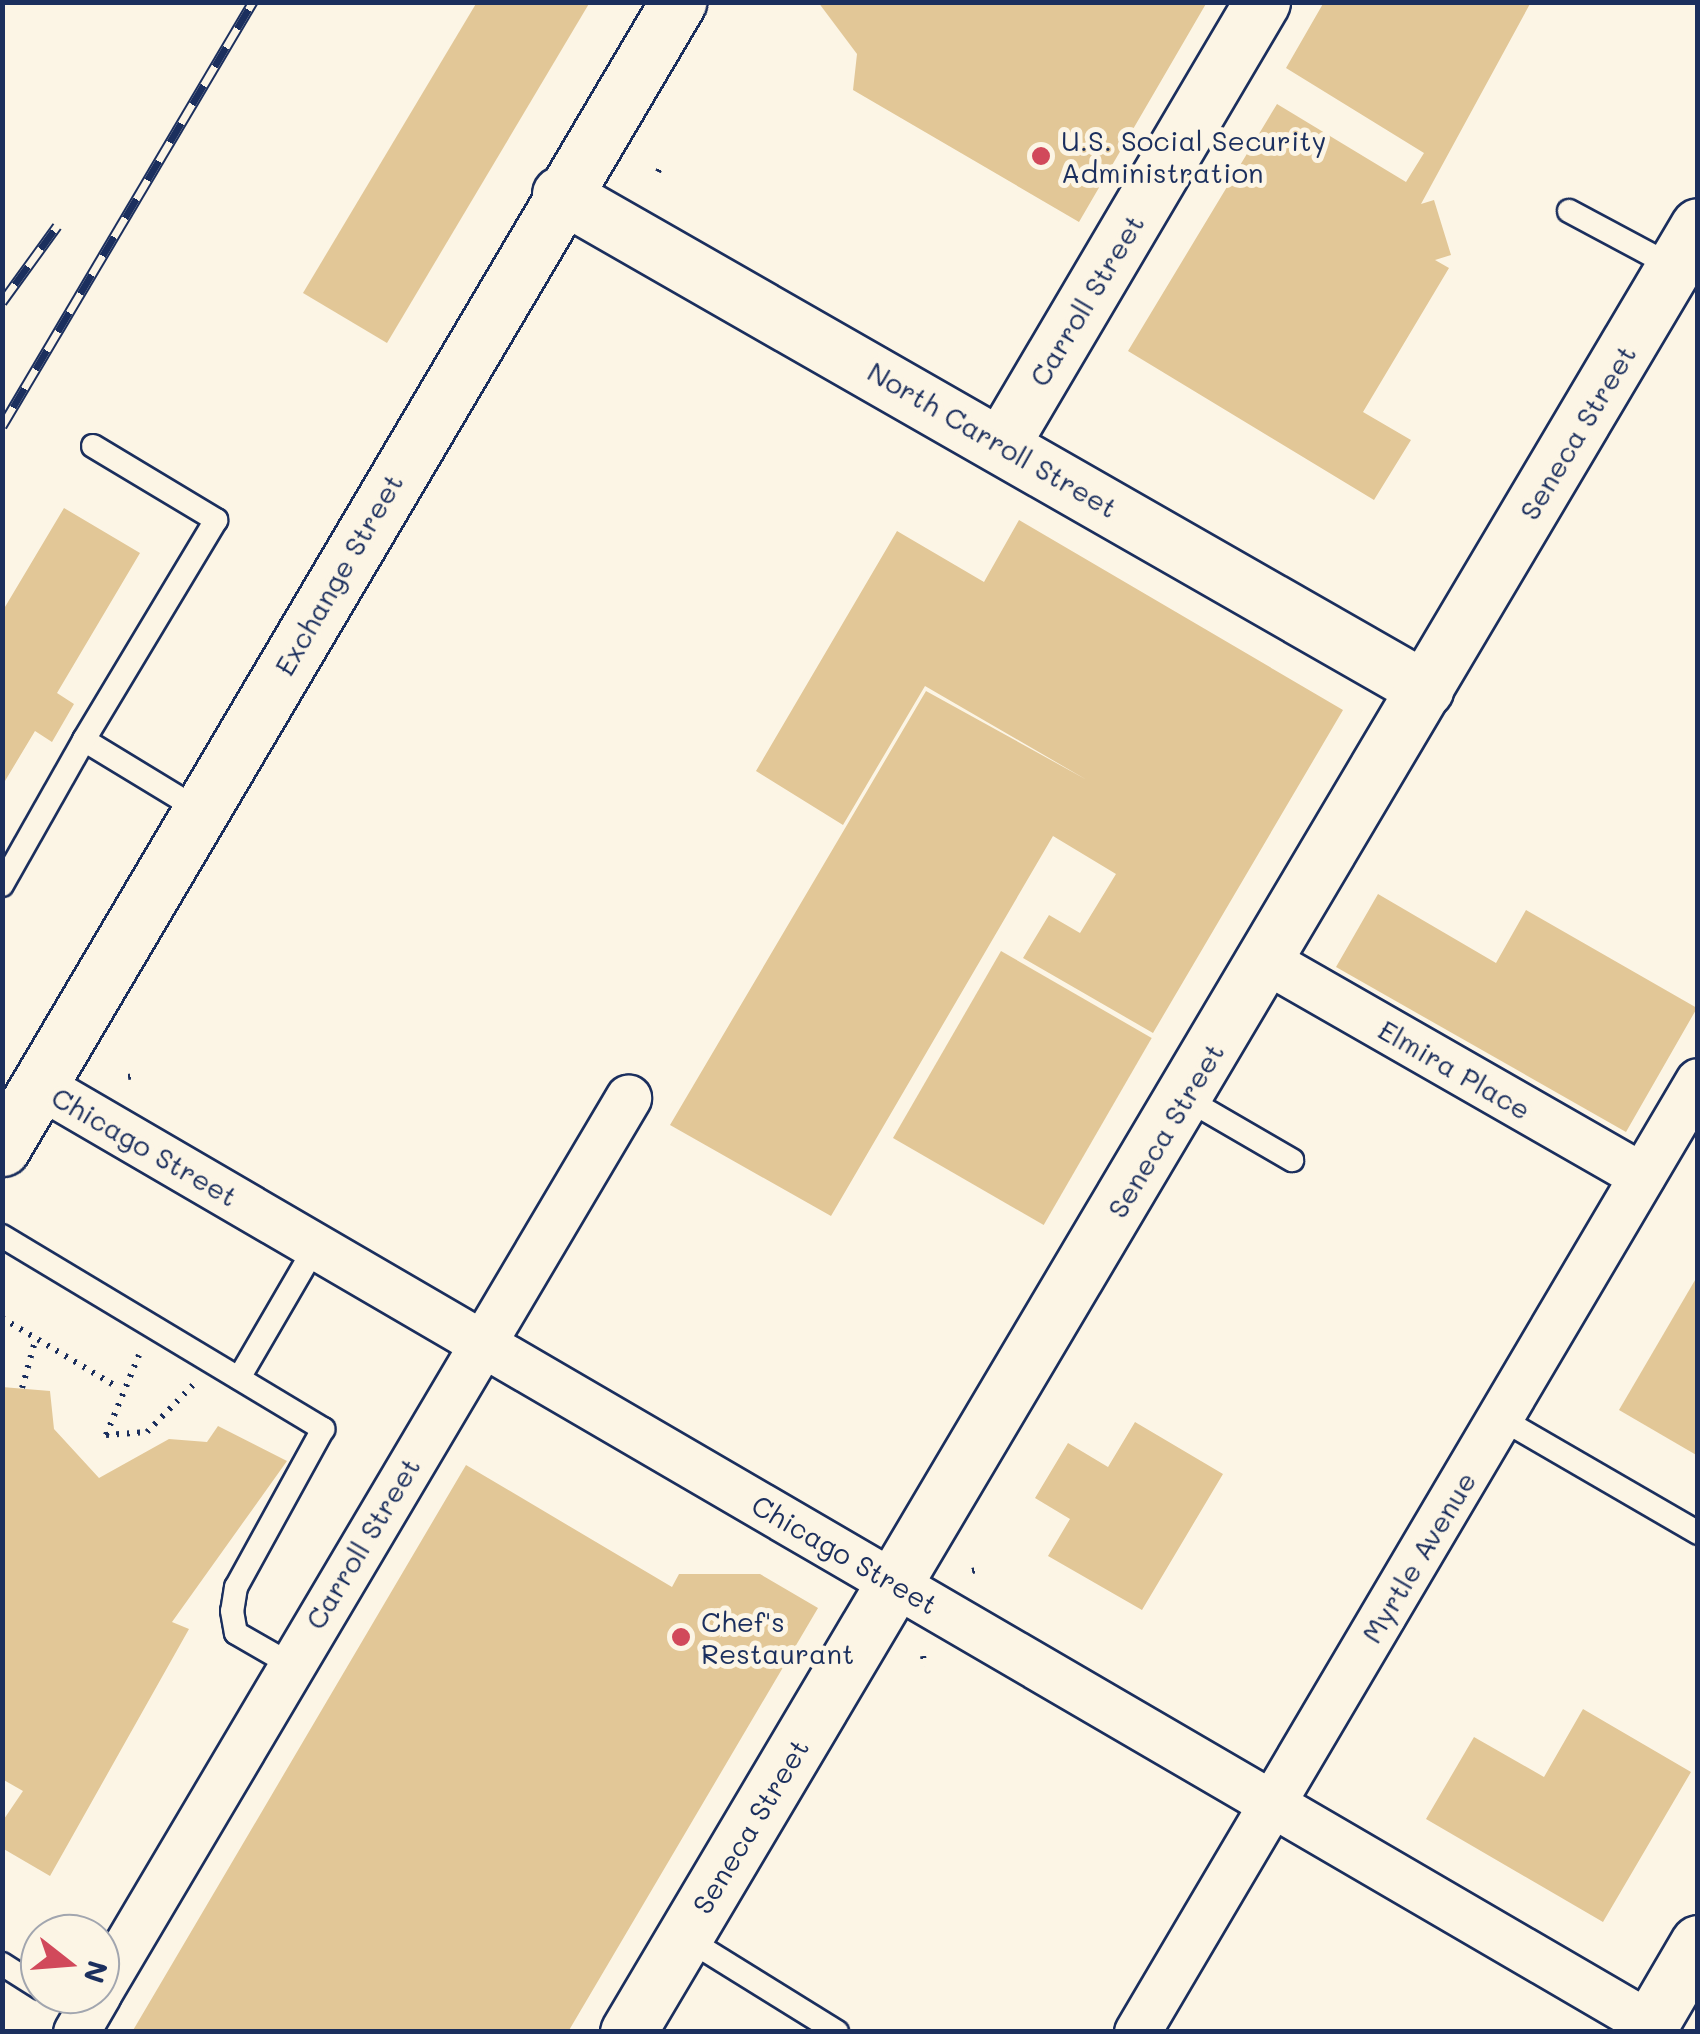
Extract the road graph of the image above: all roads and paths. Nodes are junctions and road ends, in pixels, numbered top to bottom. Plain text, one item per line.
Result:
1 (678, 2) edge
2 (1262, 2) edge
3 (560, 194) junction
4 (1570, 211) dead end
5 (1690, 257) edge
6 (1002, 443) junction
7 (92, 446) dead end
8 (1424, 689) junction
9 (84, 740) junction
10 (200, 810) junction
11 (2, 885) edge
12 (1268, 961) junction
13 (1698, 1080) edge
14 (39, 1086) junction
15 (628, 1098) dead end
16 (1185, 1098) junction
17 (2, 1148) edge
18 (1292, 1160) dead end
19 (1642, 1176) junction
20 (2, 1236) edge
21 (317, 1244) junction
22 (2, 1318) edge
23 (36, 1338) junction
24 (482, 1340) junction
25 (141, 1352) dead end
26 (239, 1378) junction
27 (192, 1387) dead end
28 (22, 1388) dead end
29 (119, 1388) junction
30 (1500, 1418) junction
31 (1698, 1533) edge
32 (894, 1583) junction
33 (923, 1656) dead end
34 (290, 1664) junction
35 (925, 1666) dead end
36 (1271, 1804) junction
37 (684, 1937) junction
38 (120, 1941) edge
39 (1698, 1943) edge
40 (1648, 2028) edge
41 (628, 2032) edge
42 (836, 2032) edge
43 (1137, 2032) edge

1 - 3 street, Exchange Street
2 - 6 street, Carroll Street
3 - 6 street, North Carroll Street
3 - 10 street, Exchange Street
4 - 5 lane
5 - 8 street, Seneca Street
6 - 8 street, North Carroll Street
7 - 9 lane
8 - 12 street, Seneca Street
9 - 10 lane
9 - 11 lane
10 - 14 street, Exchange Street
12 - 16 street, Seneca Street
12 - 19 street, Elmira Place
13 - 19 street, Myrtle Avenue
14 - 17 street, Exchange Street
14 - 21 street, Chicago Street
15 - 24 street, Carroll Street
16 - 18 lane
16 - 32 street, Seneca Street
19 - 30 street, Myrtle Avenue
20 - 26 lane
21 - 24 street, Chicago Street
21 - 26 lane
22 - 23 path
23 - 28 path
23 - 29 path
24 - 32 street, Chicago Street
24 - 34 street, Carroll Street
25 - 29 path
26 - 34 lane
27 - 29 path
30 - 31 lane
30 - 36 street, Myrtle Avenue
32 - 36 street, Chicago Street
32 - 37 street, Seneca Street
33 - 35 path
34 - 38 street, Carroll Street
36 - 40 street, Chicago Street
36 - 43 street, Myrtle Avenue
37 - 41 street, Seneca Street
37 - 42 lane
39 - 40 street

